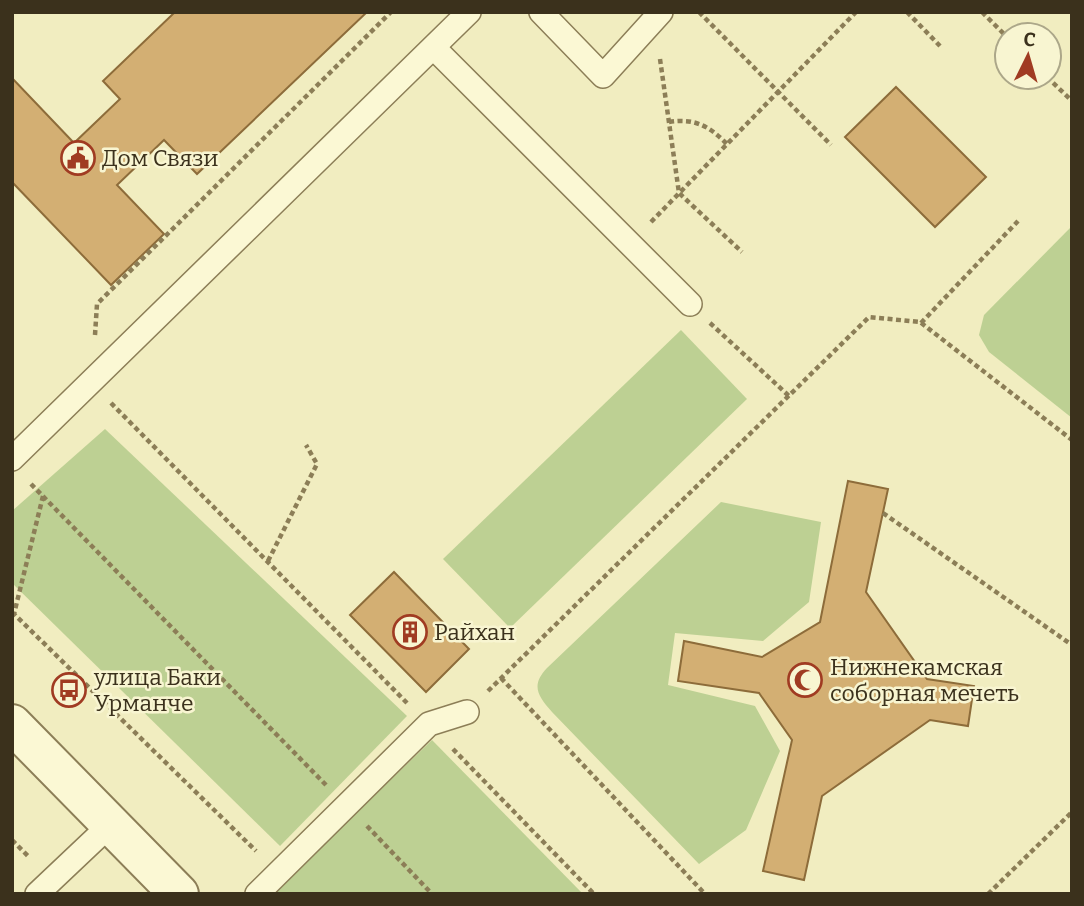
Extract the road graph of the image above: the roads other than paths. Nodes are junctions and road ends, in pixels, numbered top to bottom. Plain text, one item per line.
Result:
1 (469, 12) edge
2 (541, 12) edge
3 (658, 16) edge
4 (435, 49) junction
5 (690, 304) road end
6 (12, 459) edge
7 (467, 712) dead end
8 (12, 724) edge
9 (111, 824) junction
10 (37, 894) edge
11 (179, 894) edge
12 (257, 894) edge

1 - 4 lane
2 - 3 lane
4 - 5 lane
4 - 6 lane
7 - 12 lane
8 - 9 street
9 - 10 lane
9 - 11 street

